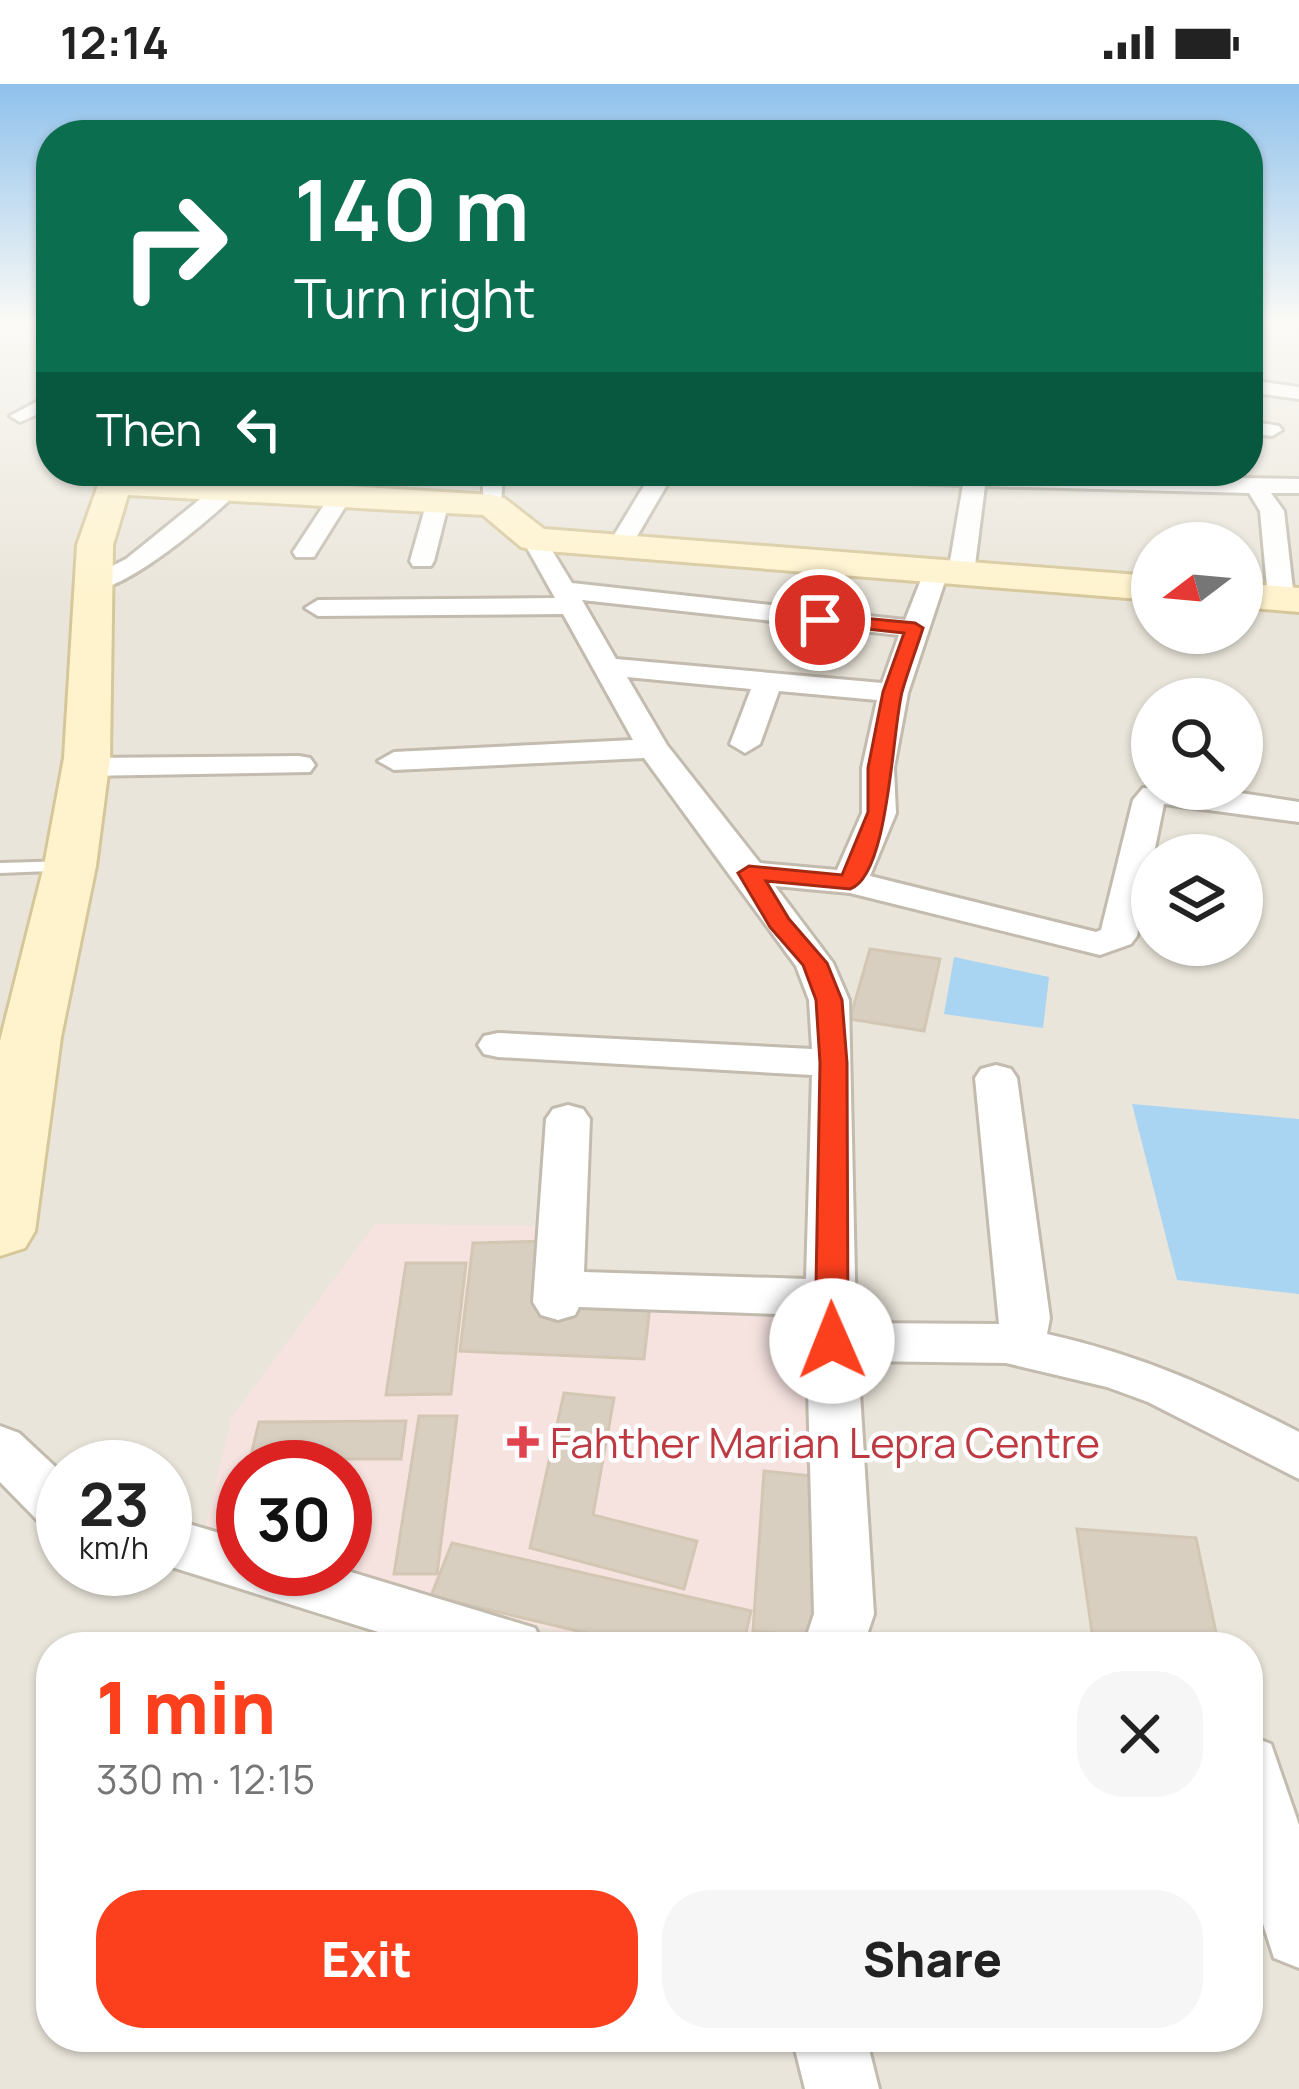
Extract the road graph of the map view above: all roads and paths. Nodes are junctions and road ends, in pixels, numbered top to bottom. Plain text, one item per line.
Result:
1 (23, 415) edge
2 (20, 416) dead end
3 (1263, 429) edge
4 (1272, 430) dead end
5 (113, 486) edge
6 (229, 486) edge
7 (275, 486) edge
8 (655, 486) edge
9 (970, 486) edge
10 (1230, 486) edge
11 (1299, 486) edge
12 (1256, 487) junction
13 (493, 488) edge
14 (340, 496) junction
15 (438, 501) junction
16 (534, 538) junction
17 (620, 545) junction
18 (305, 552) dead end
19 (422, 561) dead end
20 (948, 572) junction
21 (94, 585) junction
22 (1131, 586) edge
23 (569, 598) junction
24 (1274, 598) edge
25 (317, 608) dead end
26 (915, 628) junction
27 (609, 667) junction
28 (769, 680) junction
29 (893, 692) junction
30 (746, 744) dead end
31 (652, 748) junction
32 (394, 761) dead end
33 (299, 765) dead end
34 (85, 767) junction
35 (1299, 812) edge
36 (70, 866) junction
37 (0, 868) edge
38 (749, 873) junction
39 (850, 882) junction
40 (16, 1039) edge
41 (498, 1045) dead end
42 (833, 1063) junction
43 (996, 1078) dead end
44 (568, 1119) dead end
45 (0, 1232) edge
46 (831, 1319) junction
47 (1006, 1344) junction
48 (0, 1448) edge
49 (1299, 1457) edge
50 (36, 1483) edge
51 (345, 1596) edge
52 (464, 1632) edge
53 (838, 1632) edge
54 (1263, 1815) edge
55 (1299, 1933) edge
56 (833, 2052) edge
57 (842, 2089) edge

1 - 2 street
3 - 4 street
5 - 21 street
6 - 21 street
7 - 14 street
8 - 17 street
9 - 20 street
10 - 12 street
11 - 12 street
12 - 24 street
13 - 15 street
13 - 16 street
14 - 15 street
14 - 18 street
15 - 19 street
16 - 17 street
16 - 23 street
17 - 20 street
20 - 22 street
20 - 26 street
21 - 34 street
23 - 25 street
23 - 26 street
23 - 27 street
26 - 29 street
27 - 28 street
27 - 31 street
28 - 29 street
28 - 30 street
29 - 39 street
31 - 32 street
31 - 38 street
33 - 34 street
34 - 36 street
35 - 39 street
36 - 37 lane
36 - 40 street
38 - 39 street
38 - 42 street
40 - 45 street
41 - 42 street
42 - 46 street
43 - 47 street
44 - 46 street
46 - 47 street
46 - 53 street
47 - 49 street
48 - 50 street
51 - 52 street
54 - 55 street
56 - 57 street

